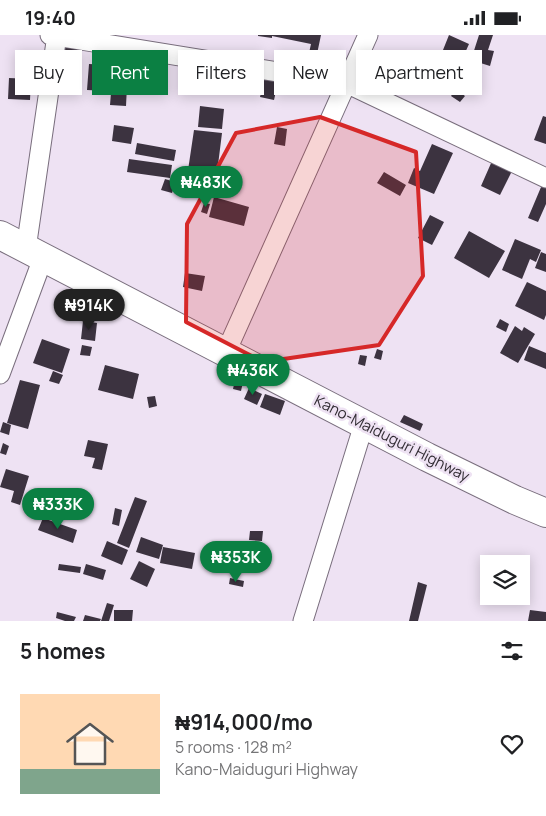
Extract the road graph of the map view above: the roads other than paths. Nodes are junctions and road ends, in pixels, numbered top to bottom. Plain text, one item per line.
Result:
1 (54, 35) edge
2 (368, 35) edge
3 (274, 71) edge
4 (346, 83) joint
5 (341, 95) edge
6 (546, 178) edge
7 (0, 235) edge
8 (34, 253) junction
9 (226, 352) junction
10 (0, 373) edge
11 (364, 424) junction
12 (546, 513) edge
13 (303, 621) edge

1 - 3 street
1 - 8 street
2 - 4 street
4 - 6 street
5 - 9 street
7 - 8 highway, Kano-Maiduguri Highway
8 - 9 highway, Kano-Maiduguri Highway
8 - 10 street
9 - 11 highway, Kano-Maiduguri Highway
11 - 12 highway, Kano-Maiduguri Highway
11 - 13 street

